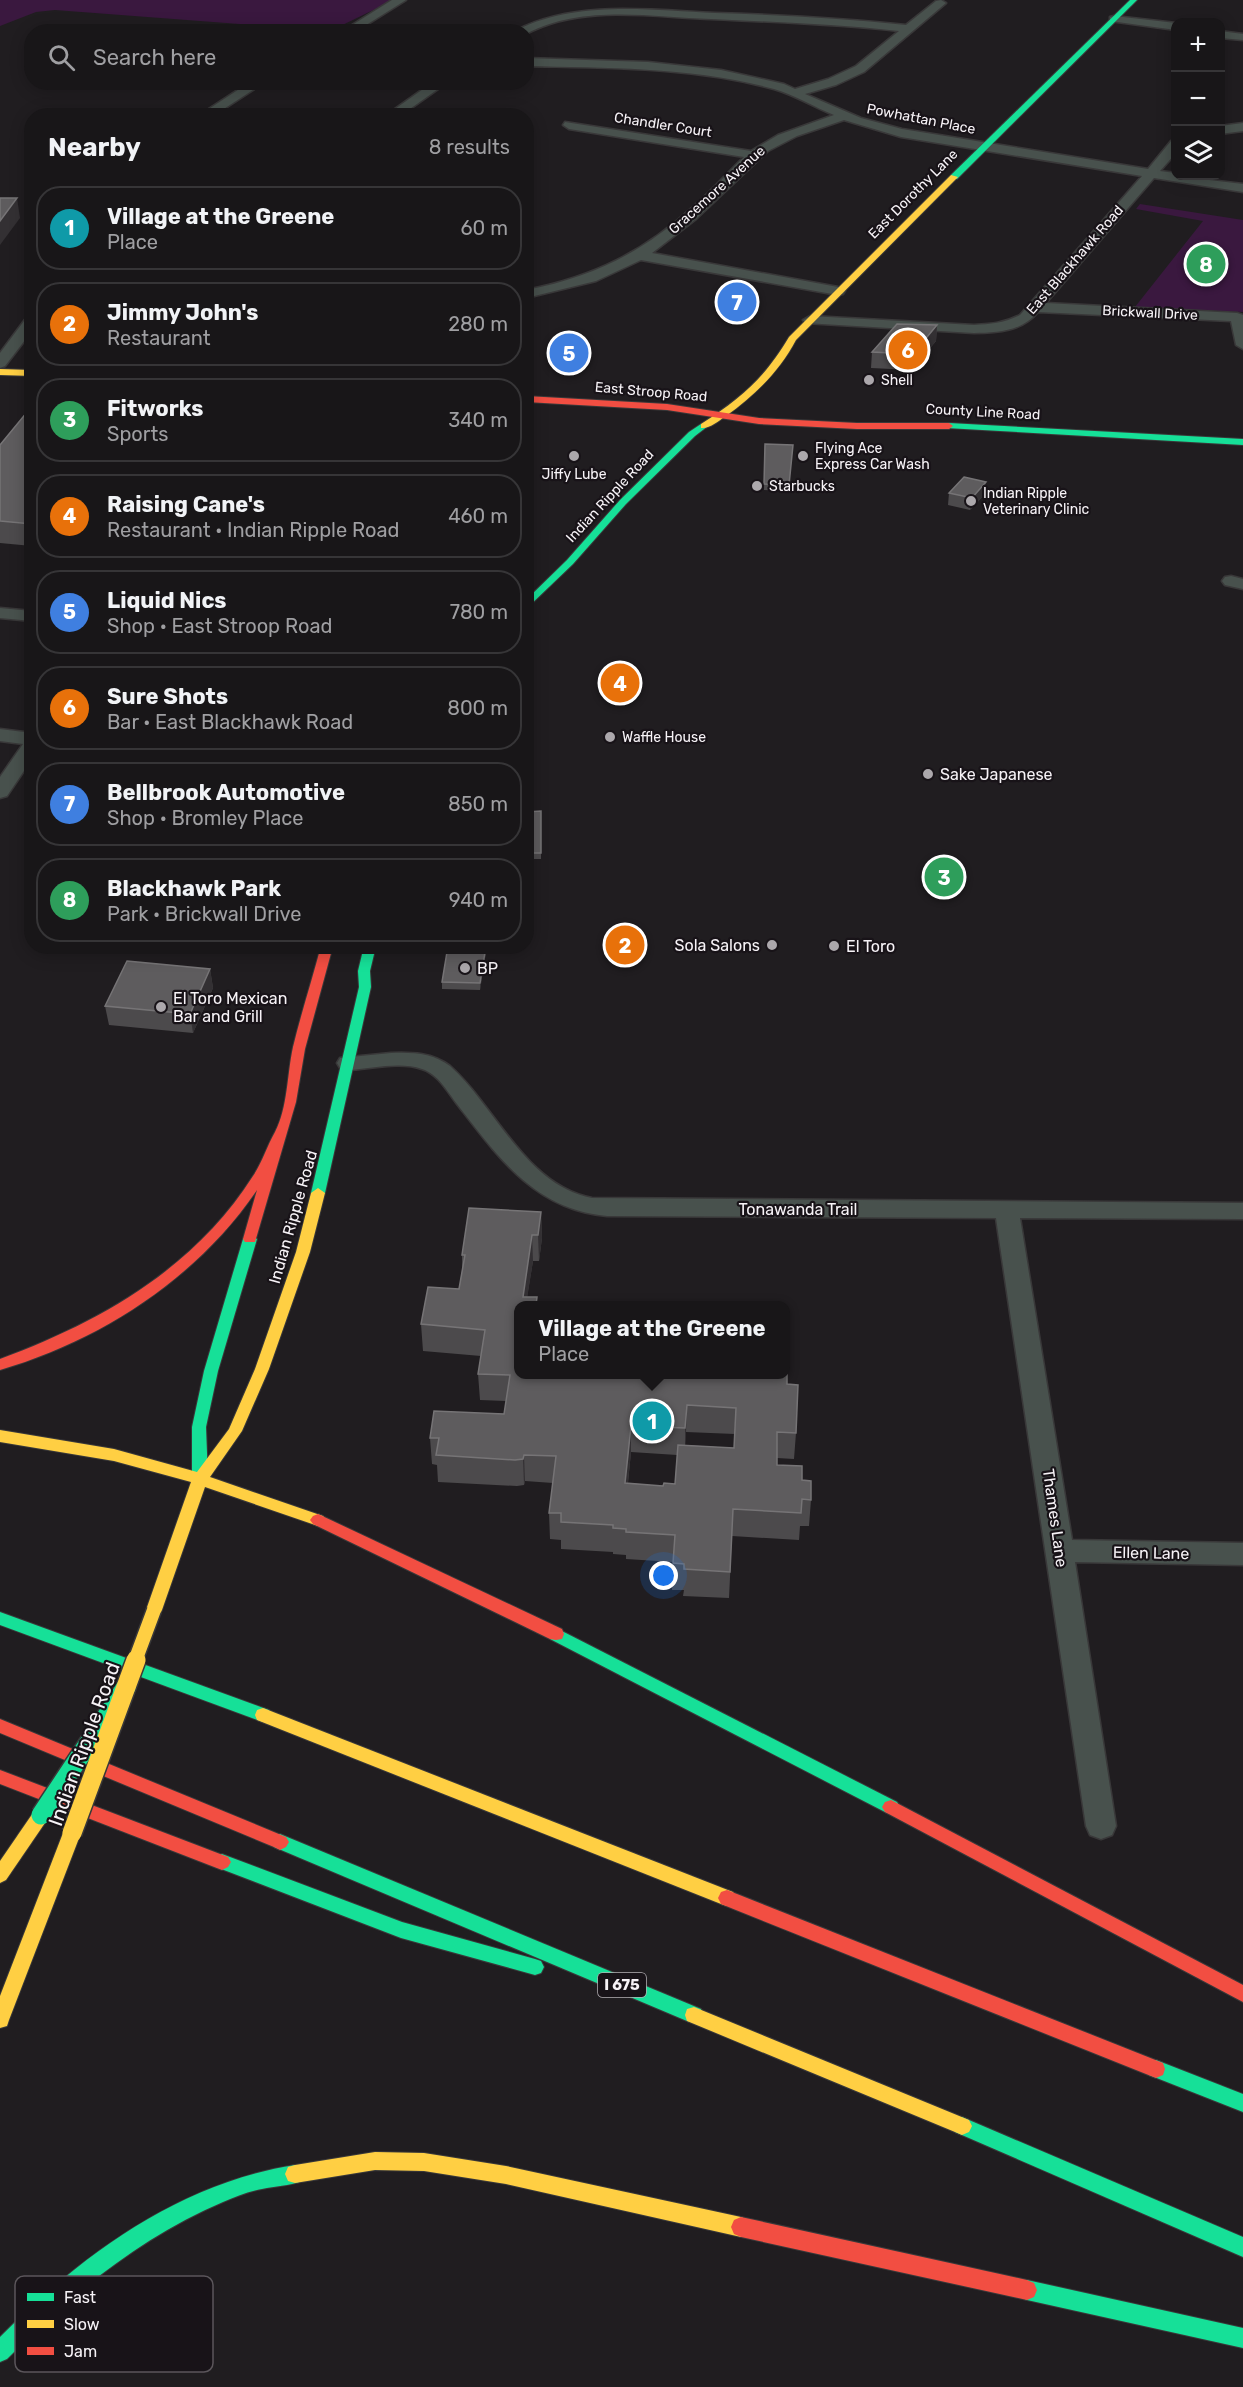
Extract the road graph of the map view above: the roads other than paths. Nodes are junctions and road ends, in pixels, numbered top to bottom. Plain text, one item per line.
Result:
1 (400, 0) edge
2 (1134, 0) edge
3 (940, 3) dead end
4 (1114, 19) junction
5 (360, 24) edge
6 (533, 24) edge
7 (1171, 26) edge
8 (910, 29) junction
9 (1225, 35) edge
10 (1243, 37) edge
11 (534, 62) edge
12 (246, 90) edge
13 (430, 90) edge
14 (794, 93) junction
15 (217, 108) edge
16 (403, 108) edge
17 (844, 116) junction
18 (569, 124) dead end
19 (1243, 127) edge
20 (1225, 129) edge
21 (983, 147) junction
22 (1171, 150) edge
23 (753, 155) junction
24 (1150, 173) junction
25 (1243, 188) edge
26 (639, 255) junction
27 (838, 291) junction
28 (534, 292) edge
29 (1034, 307) junction
30 (810, 320) junction
31 (24, 331) edge
32 (1243, 345) edge
33 (0, 363) edge
34 (0, 372) edge
35 (24, 373) edge
36 (0, 386) edge
37 (21, 387) dead end
38 (534, 399) edge
39 (534, 412) edge
40 (721, 416) junction
41 (1243, 442) edge
42 (534, 602) edge
43 (0, 613) edge
44 (24, 615) edge
45 (0, 735) edge
46 (24, 738) edge
47 (24, 756) edge
48 (0, 792) edge
49 (325, 954) edge
50 (368, 954) edge
51 (311, 998) junction
52 (327, 1016) dead end
53 (346, 1055) junction
54 (278, 1136) junction
55 (1007, 1210) junction
56 (1243, 1211) edge
57 (0, 1365) edge
58 (0, 1436) edge
59 (200, 1479) junction
60 (1058, 1551) junction
61 (1243, 1554) edge
62 (0, 1618) edge
63 (126, 1687) junction
64 (0, 1726) edge
65 (0, 1777) edge
66 (1101, 1826) dead end
67 (0, 1875) edge
68 (1243, 1994) edge
69 (675, 2007) junction
70 (0, 2020) edge
71 (1243, 2103) edge
72 (1243, 2247) edge
73 (82, 2276) edge
74 (15, 2337) edge
75 (1243, 2338) edge
76 (0, 2352) edge

1 - 5 street
2 - 4 main road, East Dorothy Lane
3 - 8 street
4 - 7 street
4 - 21 main road, East Dorothy Lane
6 - 8 street
8 - 14 street
9 - 10 street
11 - 14 street, Powhattan Place
12 - 15 street
13 - 16 street
14 - 17 street, Powhattan Place
17 - 21 street, Powhattan Place
17 - 23 street, Gracemore Avenue
18 - 23 street, Chandler Court
19 - 20 street
21 - 24 street, Powhattan Place
21 - 27 main road, East Dorothy Lane
22 - 24 street, East Blackhawk Road
23 - 26 street, Gracemore Avenue
24 - 25 street, Powhattan Place
24 - 29 street, East Blackhawk Road
26 - 27 street
26 - 28 street, Gracemore Avenue
27 - 30 main road, East Dorothy Lane
29 - 30 street, East Blackhawk Road
29 - 32 street, Brickwall Drive
30 - 40 main road, East Dorothy Lane
31 - 33 street
34 - 35 main road
36 - 37 main road
38 - 40 main road, East Stroop Road
39 - 40 main road, East Stroop Road
40 - 41 main road, County Line Road
40 - 42 main road, Indian Ripple Road
43 - 44 street
45 - 46 street
47 - 48 street
49 - 51 main road, Indian Ripple Road
50 - 53 main road, Indian Ripple Road
51 - 52 main road
51 - 54 main road, Indian Ripple Road
53 - 55 street, Tonawanda Trail
53 - 59 main road, Indian Ripple Road
54 - 57 main road
54 - 59 main road, Indian Ripple Road
55 - 56 street, Tonawanda Trail
55 - 60 street, Thames Lane
58 - 59 main road
59 - 63 main road, Indian Ripple Road, bridge
59 - 68 main road
60 - 61 street, Ellen Lane
60 - 66 street, Thames Lane
62 - 71 main road
63 - 67 main road, bridge
63 - 70 main road, Indian Ripple Road, bridge
64 - 69 main road, I 675
65 - 69 main road
69 - 72 main road, I 675
73 - 75 main road
74 - 76 main road

